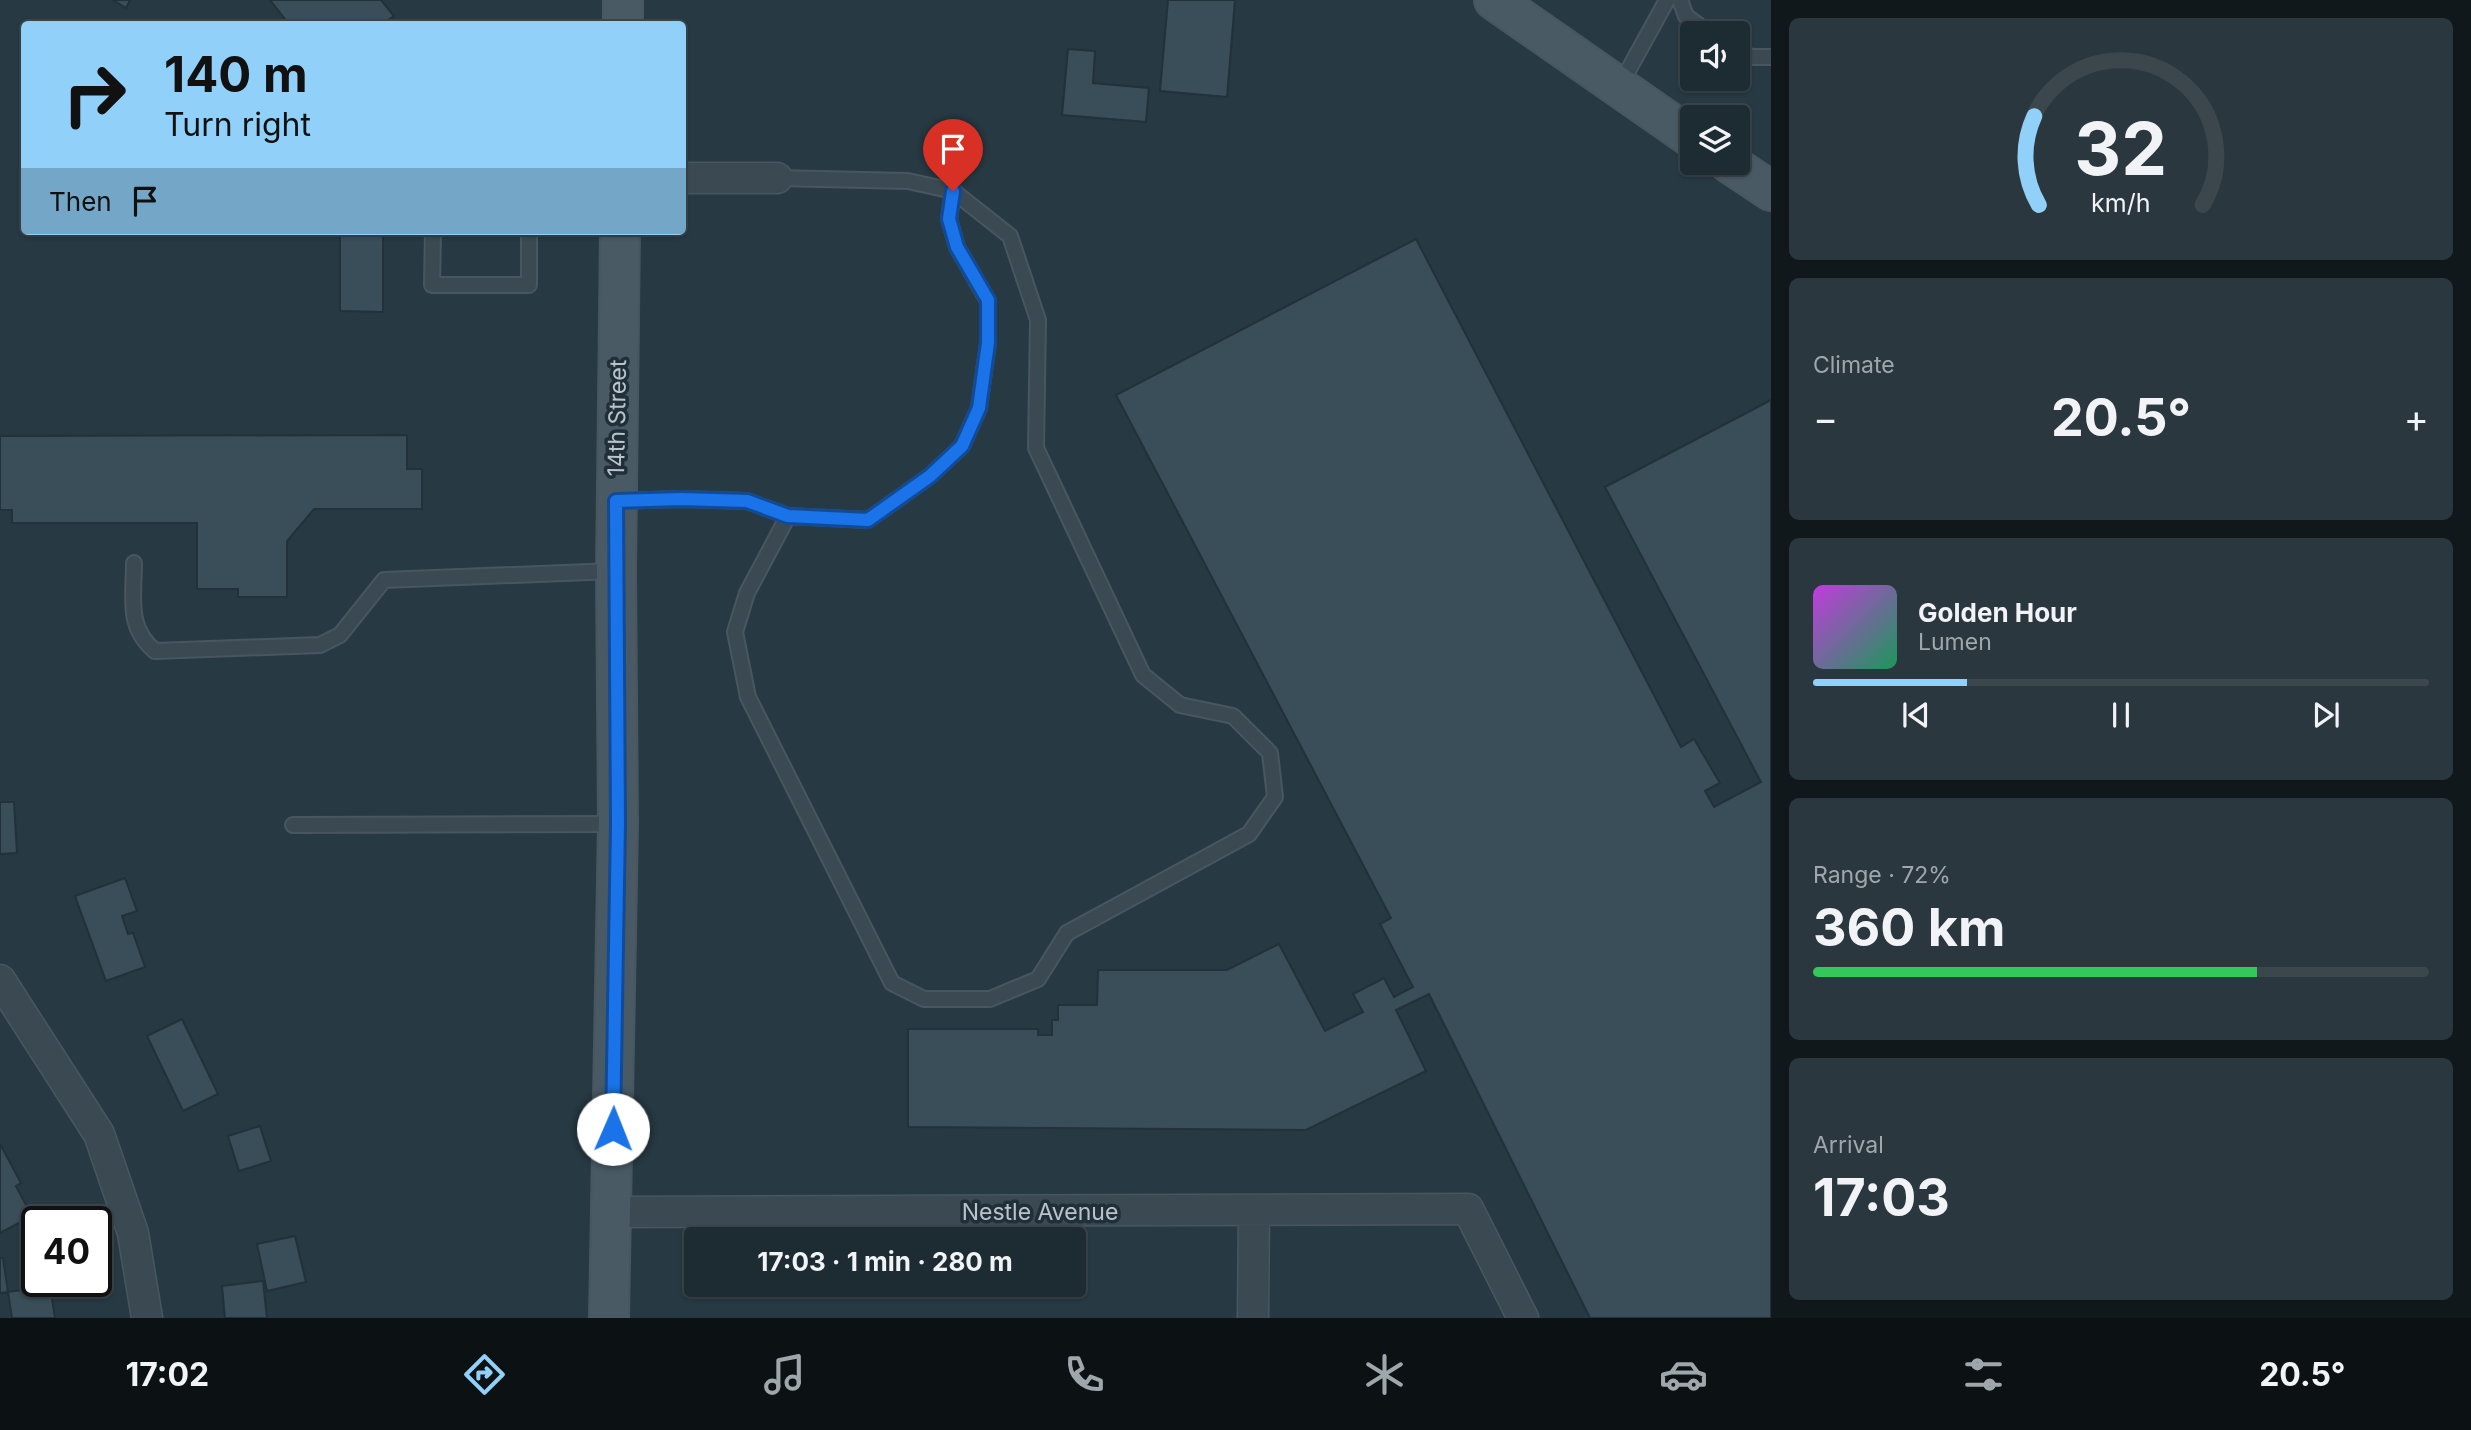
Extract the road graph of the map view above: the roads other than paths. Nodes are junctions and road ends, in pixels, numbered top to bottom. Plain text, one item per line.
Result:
1 (623, 0) edge
2 (1494, 0) edge
3 (1667, 0) edge
4 (1681, 0) edge
5 (623, 21) edge
6 (1693, 21) edge
7 (1750, 56) edge
8 (1771, 57) edge
9 (1618, 88) junction
10 (1680, 130) edge
11 (1747, 175) edge
12 (686, 178) edge
13 (777, 178) joint
14 (953, 191) junction
15 (1771, 191) edge
16 (433, 235) edge
17 (529, 235) edge
18 (620, 235) edge
19 (616, 501) junction
20 (788, 516) junction
21 (134, 563) dead end
22 (615, 571) junction
23 (618, 824) junction
24 (293, 825) dead end
25 (0, 980) edge
26 (1254, 1211) junction
27 (611, 1212) junction
28 (146, 1318) edge
29 (609, 1318) edge
30 (1253, 1318) edge
31 (1523, 1318) edge

1 - 5 street
2 - 9 street
3 - 9 lane
4 - 6 lane
7 - 8 lane
9 - 10 street
11 - 15 street
12 - 13 street
13 - 14 lane
14 - 20 lane
14 - 20 lane
16 - 17 lane
18 - 19 street, 14th Street
19 - 20 lane
19 - 22 street, 14th Street
21 - 22 lane
22 - 23 street, 14th Street
23 - 24 lane
23 - 27 street, 14th Street
25 - 28 street
26 - 27 street, Nestle Avenue
26 - 30 street
26 - 31 street, Nestle Avenue
27 - 29 street, 14th Street

